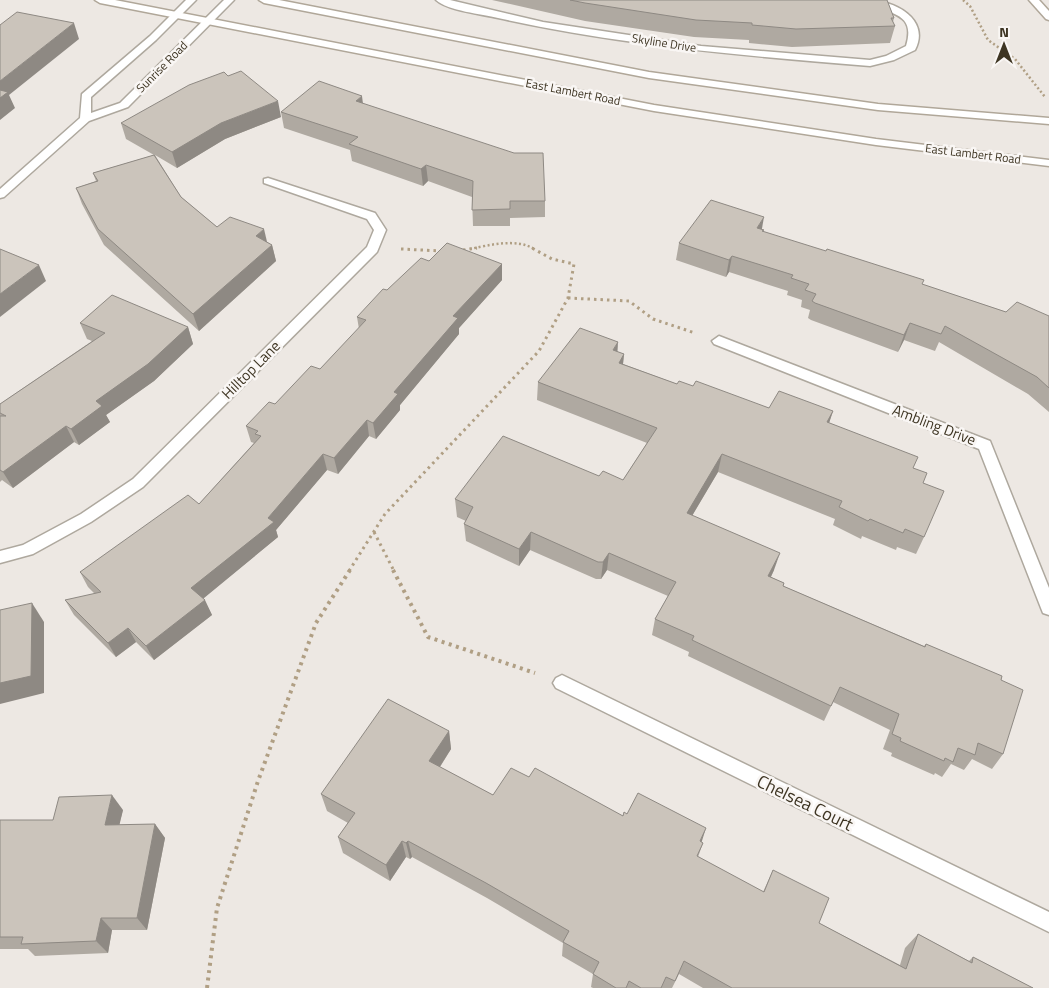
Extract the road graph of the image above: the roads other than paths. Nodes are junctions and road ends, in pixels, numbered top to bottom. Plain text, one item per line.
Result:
1 (100, 0) edge
2 (191, 0) edge
3 (229, 0) edge
4 (264, 0) edge
5 (441, 0) edge
6 (872, 0) edge
7 (1034, 0) edge
8 (176, 14) junction
9 (1049, 17) edge
10 (207, 20) junction
11 (85, 119) junction
12 (1049, 121) edge
13 (1049, 163) edge
14 (268, 181) dead end
15 (0, 195) edge
16 (719, 341) road end
17 (0, 557) edge
18 (1049, 608) edge
19 (562, 683) road end
20 (1049, 922) edge

1 - 8 street, East Lambert Road
2 - 8 street, Sunrise Road
3 - 10 street, Sunrise Road
4 - 12 street
5 - 6 street, Skyline Drive
7 - 9 street
8 - 10 street, East Lambert Road
8 - 11 street, Sunrise Road
10 - 11 street, Sunrise Road
10 - 13 street, East Lambert Road
11 - 15 street, Sunrise Road
14 - 17 street, Hilltop Lane
16 - 18 street, Ambling Drive
19 - 20 street, Chelsea Court

